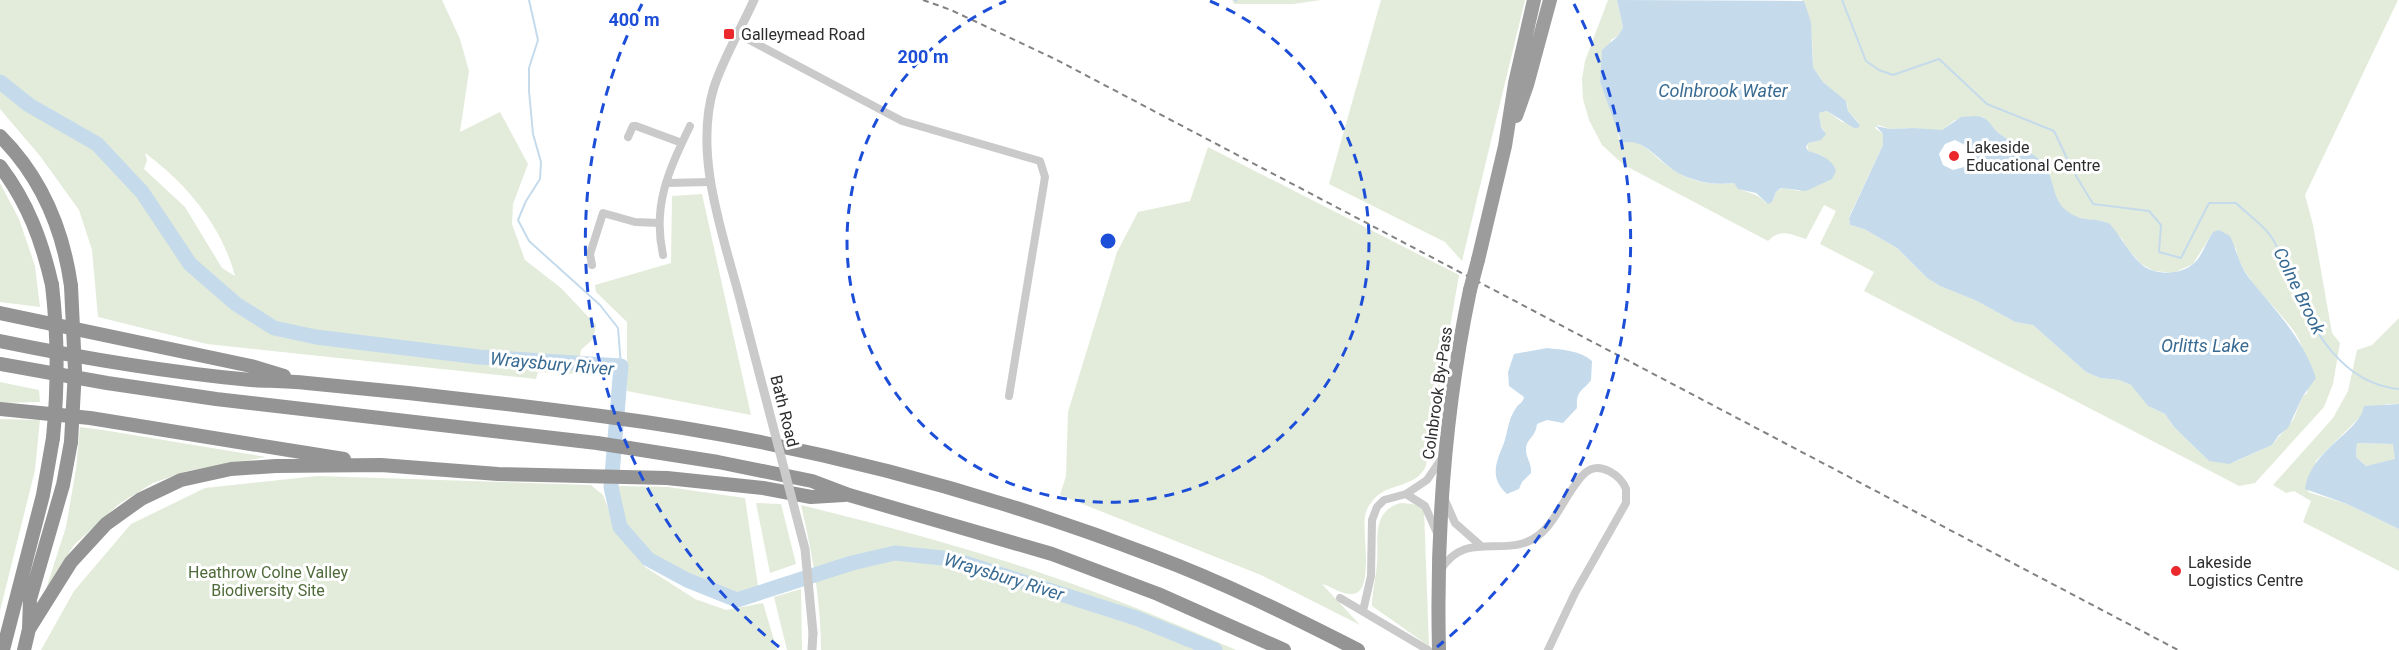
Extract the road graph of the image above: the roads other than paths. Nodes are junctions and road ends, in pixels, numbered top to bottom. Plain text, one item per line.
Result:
1 (754, 0) edge
2 (1534, 0) edge
3 (1550, 0) edge
4 (738, 34) junction
5 (690, 126) dead end
6 (0, 136) edge
7 (628, 137) dead end
8 (682, 143) junction
9 (1505, 146) junction
10 (0, 166) edge
11 (710, 182) junction
12 (666, 183) junction
13 (659, 223) junction
14 (663, 255) dead end
15 (592, 265) dead end
16 (0, 313) edge
17 (0, 341) edge
18 (0, 364) edge
19 (304, 382) junction
20 (1008, 396) dead end
21 (0, 409) edge
22 (1445, 454) junction
23 (381, 465) junction
24 (1442, 490) junction
25 (1406, 494) junction
26 (849, 495) junction
27 (1438, 538) junction
28 (1480, 545) junction
29 (1437, 578) junction
30 (1340, 598) dead end
31 (1363, 611) junction
32 (29, 629) junction
33 (3, 650) edge
34 (24, 650) edge
35 (812, 650) edge
36 (1284, 650) edge
37 (1358, 650) edge
38 (1428, 650) edge
39 (1439, 650) edge
40 (1548, 650) edge

1 - 4 street, Bath Road
2 - 9 highway, Colnbrook By-Pass
3 - 9 highway, Colnbrook By-Pass
4 - 11 street, Bath Road
4 - 20 street
5 - 8 street
6 - 32 highway, bridge
7 - 8 street
8 - 12 street
9 - 22 highway, Colnbrook By-Pass, bridge
10 - 33 highway, bridge
11 - 12 street
11 - 35 street, Bath Road, bridge
12 - 13 street
13 - 14 street
13 - 15 street
16 - 19 highway
17 - 19 highway
18 - 26 highway
19 - 37 highway
21 - 23 highway
22 - 24 highway, Colnbrook By-Pass
22 - 25 street
23 - 26 highway
23 - 32 highway
24 - 27 highway, Colnbrook By-Pass
24 - 28 street
25 - 27 street
25 - 31 street
26 - 36 highway
27 - 29 highway, Colnbrook By-Pass
28 - 29 street
28 - 40 street
29 - 39 highway, Colnbrook By-Pass
30 - 31 street
31 - 38 street
32 - 34 highway

